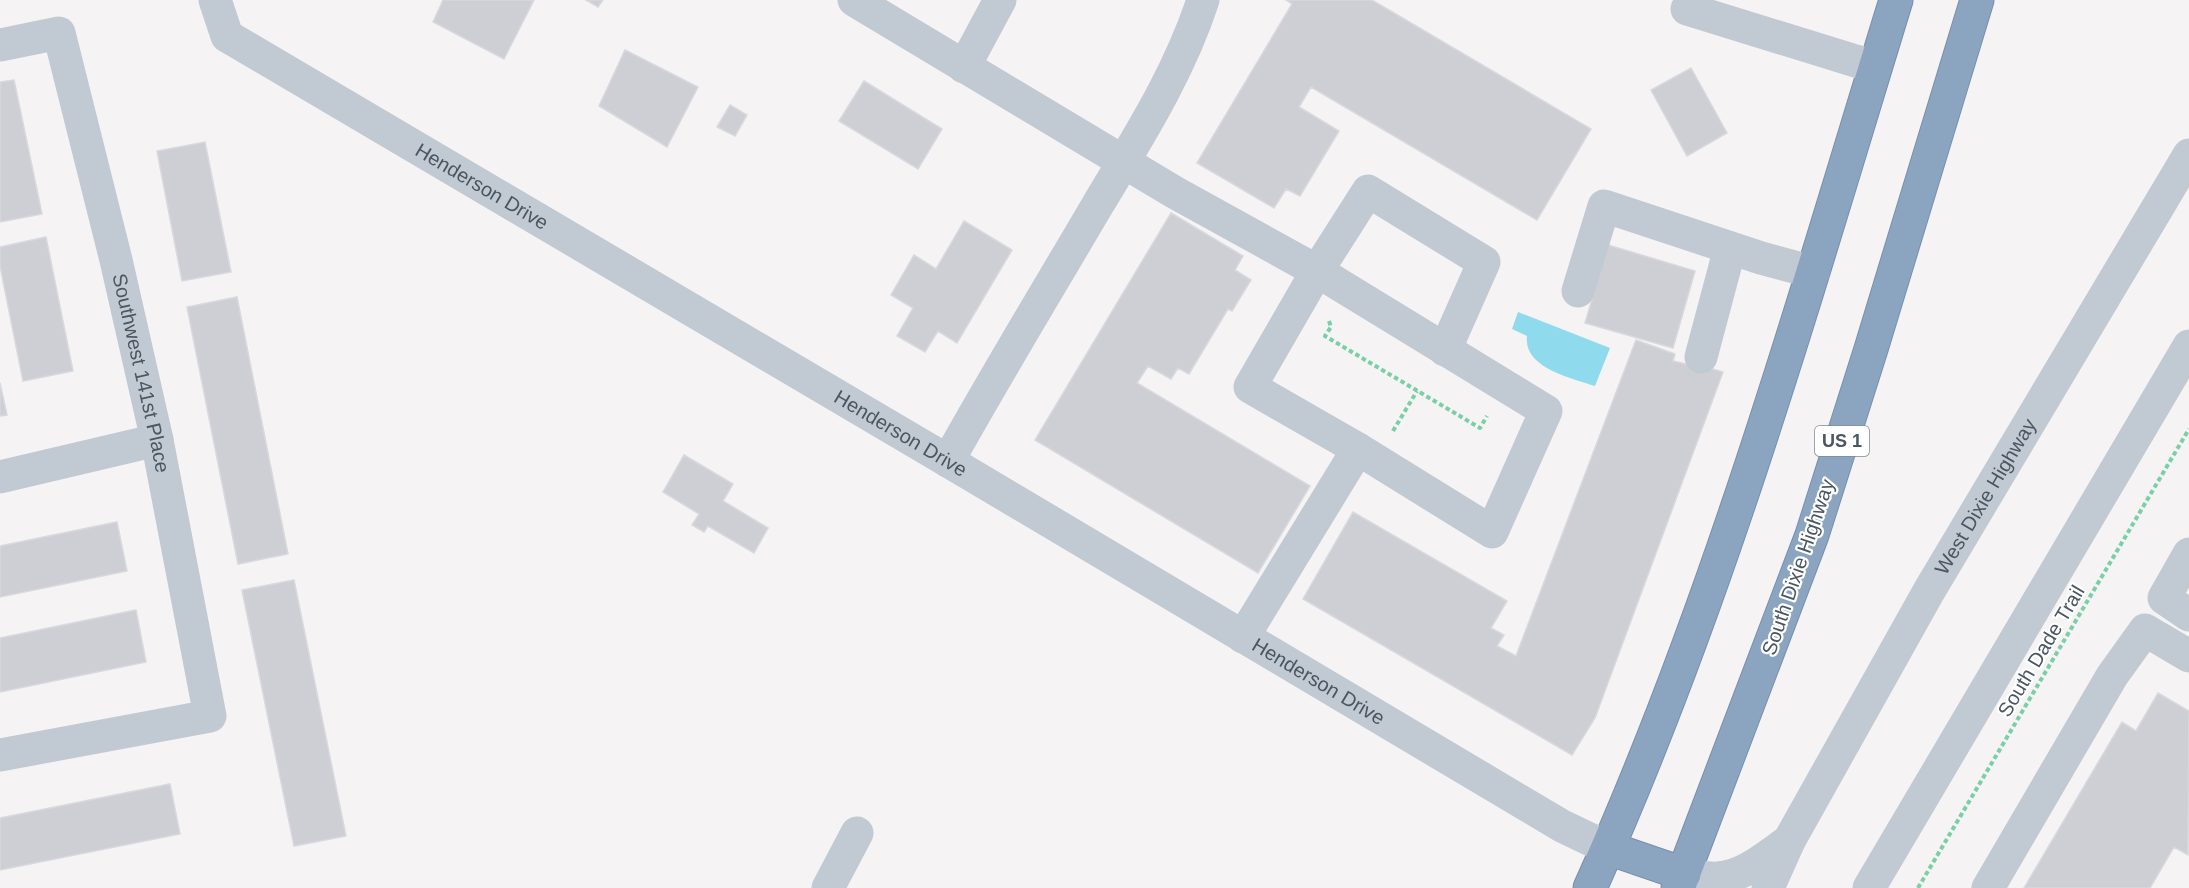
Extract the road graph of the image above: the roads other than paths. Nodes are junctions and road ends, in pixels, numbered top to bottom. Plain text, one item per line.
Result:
1 (215, 0) edge
2 (854, 0) edge
3 (1000, 0) edge
4 (1203, 0) edge
5 (1896, 0) edge
6 (1977, 0) edge
7 (1687, 9) dead end
8 (0, 45) edge
9 (964, 67) junction
10 (1875, 67) junction
11 (2189, 155) edge
12 (1123, 161) junction
13 (1730, 248) junction
14 (1317, 271) junction
15 (1813, 272) junction
16 (1578, 291) dead end
17 (2189, 346) edge
18 (1445, 350) junction
19 (1701, 357) dead end
20 (158, 440) junction
21 (1358, 449) junction
22 (948, 461) junction
23 (0, 477) edge
24 (2189, 554) edge
25 (2176, 607) edge
26 (2145, 630) junction
27 (1243, 637) junction
28 (2189, 656) edge
29 (0, 755) edge
30 (857, 832) dead end
31 (1789, 841) junction
32 (1608, 848) junction
33 (1681, 881) edge
34 (828, 888) edge
35 (1590, 888) edge
36 (1767, 888) edge
37 (1869, 888) edge
38 (1988, 888) edge

1 - 22 street, Henderson Drive
2 - 9 street
3 - 9 street
4 - 12 street
5 - 10 highway
6 - 33 highway, South Dixie Highway / US 1
7 - 10 street
8 - 20 street, Southwest 141st Place
9 - 12 street
10 - 15 highway
11 - 31 street, West Dixie Highway
12 - 14 street
12 - 22 street
13 - 15 street
13 - 16 street
13 - 19 street
14 - 18 street
14 - 18 street
14 - 21 street
15 - 32 highway
17 - 37 street
18 - 21 street
20 - 23 street
20 - 29 street, Southwest 141st Place
21 - 27 street
22 - 27 street, Henderson Drive
24 - 25 street
25 - 26 street
26 - 28 street
26 - 38 street
27 - 32 street, Henderson Drive
30 - 34 street
31 - 33 street, West Dixie Highway
31 - 36 street, West Dixie Highway
32 - 33 highway
32 - 35 highway

